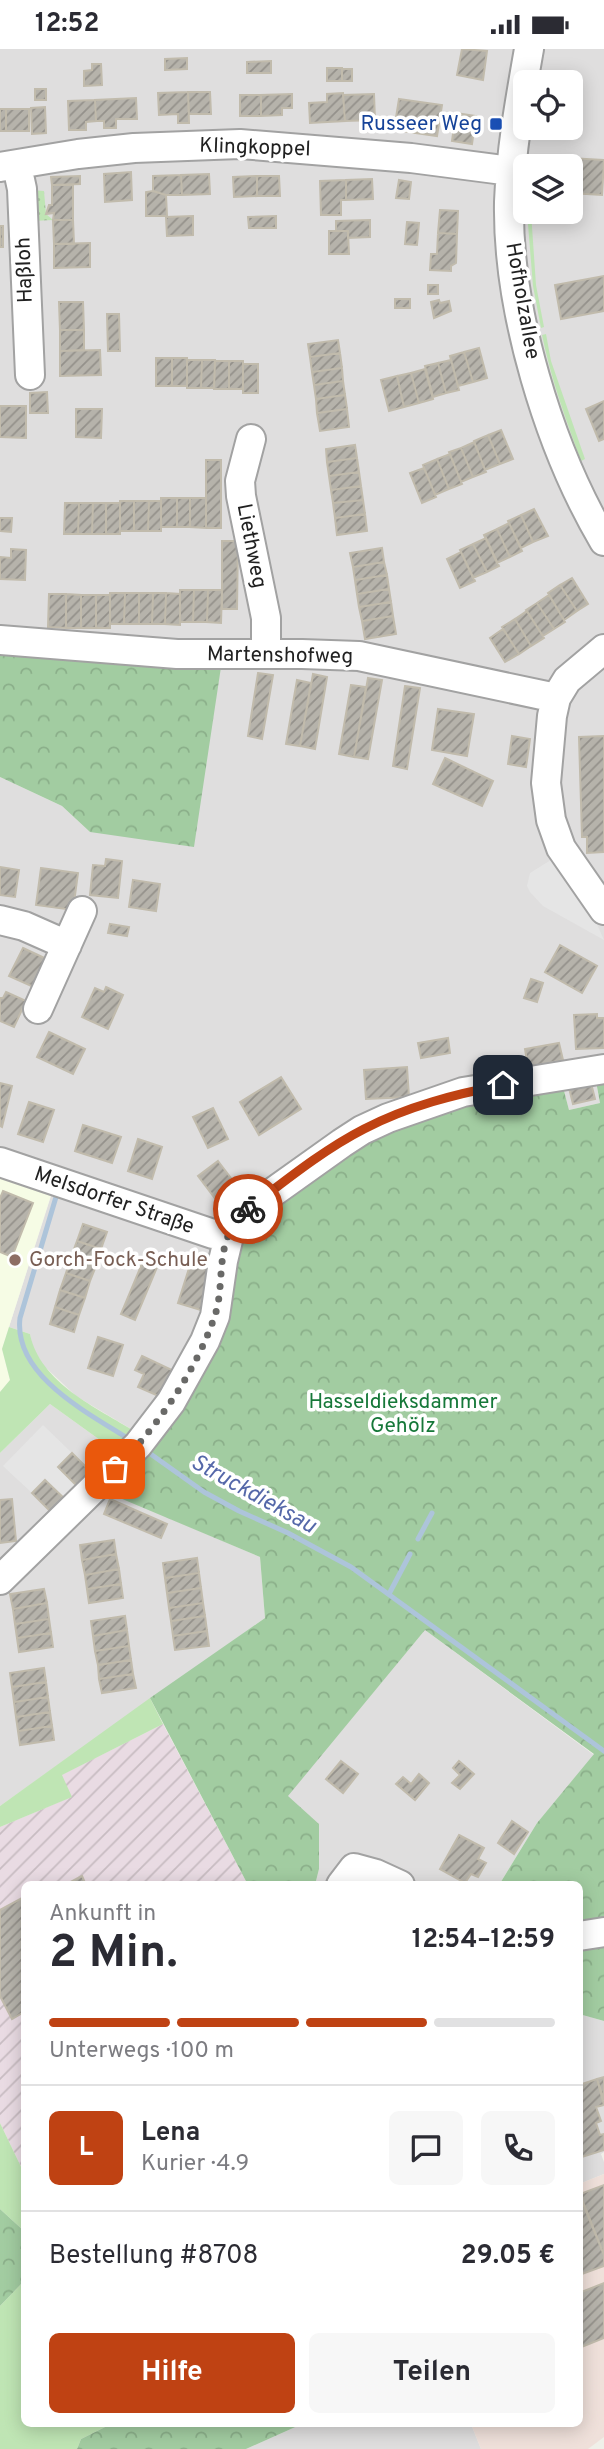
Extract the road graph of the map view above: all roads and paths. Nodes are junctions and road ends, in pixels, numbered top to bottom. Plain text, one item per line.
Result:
1 (529, 49) edge
2 (9, 166) edge
3 (511, 171) junction
4 (30, 375) dead end
5 (251, 439) dead end
6 (604, 541) edge
7 (0, 640) edge
8 (604, 649) edge
9 (266, 654) junction
10 (556, 698) junction
11 (604, 910) edge
12 (82, 911) dead end
13 (0, 920) edge
14 (67, 945) junction
15 (38, 1009) dead end
16 (604, 1069) edge
17 (0, 1161) edge
18 (230, 1232) junction
19 (0, 1580) edge
20 (344, 1881) edge
21 (391, 1881) edge
22 (604, 1932) edge
23 (583, 1935) edge

1 - 3 street, Hofholzallee
2 - 3 street, Klingkoppel
2 - 4 street, Haßloh
3 - 6 street, Hofholzallee
5 - 9 street, Liethweg
7 - 9 street, Martenshofweg
8 - 10 street
9 - 10 street, Martenshofweg
10 - 11 street
12 - 14 street
13 - 14 street
14 - 15 street
16 - 18 street
17 - 18 street, Melsdorfer Straße
18 - 19 street
20 - 21 street
22 - 23 street

